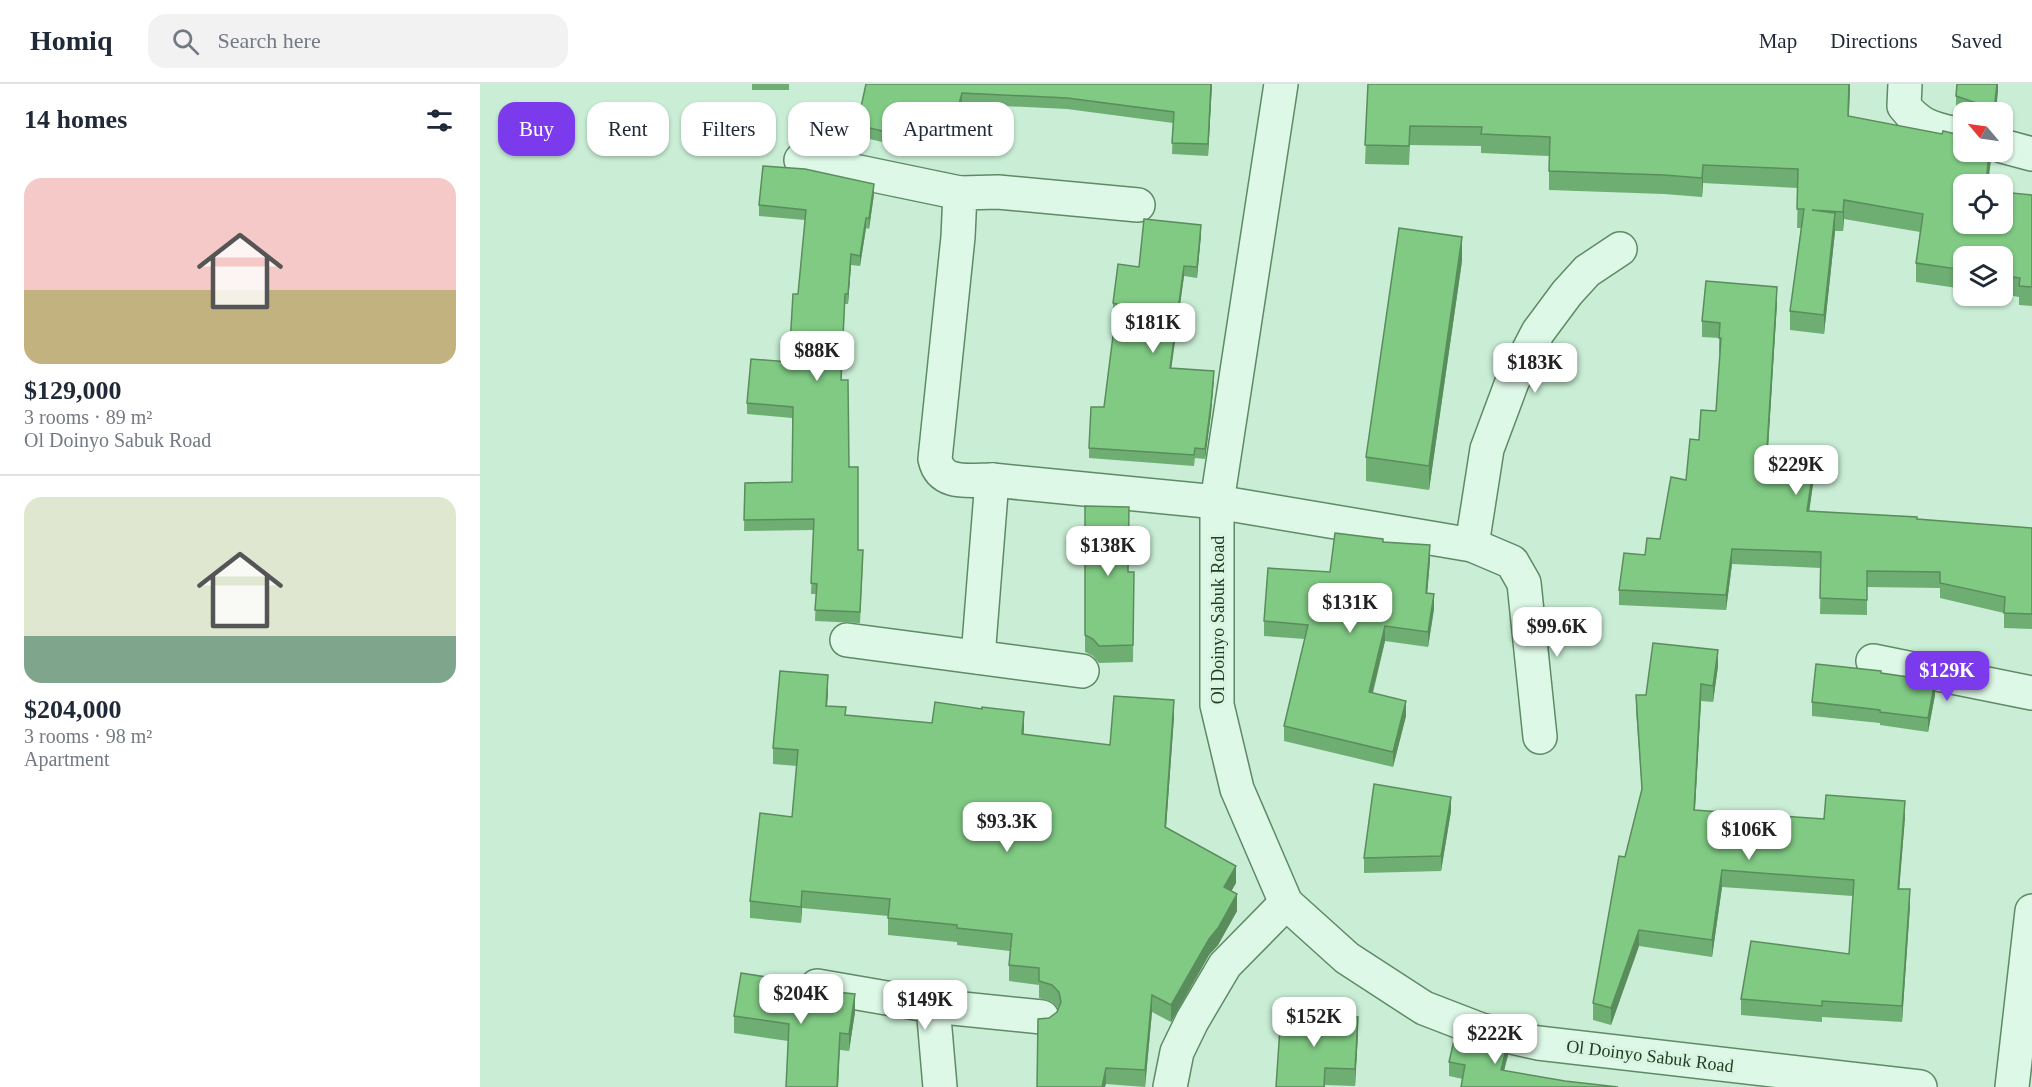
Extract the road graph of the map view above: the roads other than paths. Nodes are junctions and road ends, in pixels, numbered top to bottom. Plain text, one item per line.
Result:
1 (1281, 84) edge
2 (1905, 84) edge
3 (1953, 133) edge
4 (2013, 149) edge
5 (2032, 154) edge
6 (801, 160) dead end
7 (960, 193) junction
8 (1138, 205) dead end
9 (1620, 249) dead end
10 (992, 480) junction
11 (1217, 502) junction
12 (1472, 545) junction
13 (848, 639) dead end
14 (978, 657) junction
15 (1873, 661) dead end
16 (1082, 671) dead end
17 (2032, 693) edge
18 (1540, 737) dead end
19 (1286, 903) junction
20 (2032, 911) edge
21 (817, 986) dead end
22 (933, 1006) junction
23 (1042, 1017) edge
24 (940, 1087) edge
25 (1170, 1087) edge
26 (1920, 1087) edge
27 (2012, 1087) edge

1 - 11 street, Ol Doinyo Sabuk Road
2 - 3 street
4 - 5 street
6 - 7 street
7 - 8 street
7 - 10 street
9 - 12 street
10 - 11 street
10 - 14 street
11 - 12 street
11 - 19 street, Ol Doinyo Sabuk Road
12 - 18 street
13 - 14 street
14 - 16 street
15 - 17 street
19 - 25 street
19 - 26 street, Ol Doinyo Sabuk Road
20 - 27 street
21 - 22 street
22 - 23 street
22 - 24 street

